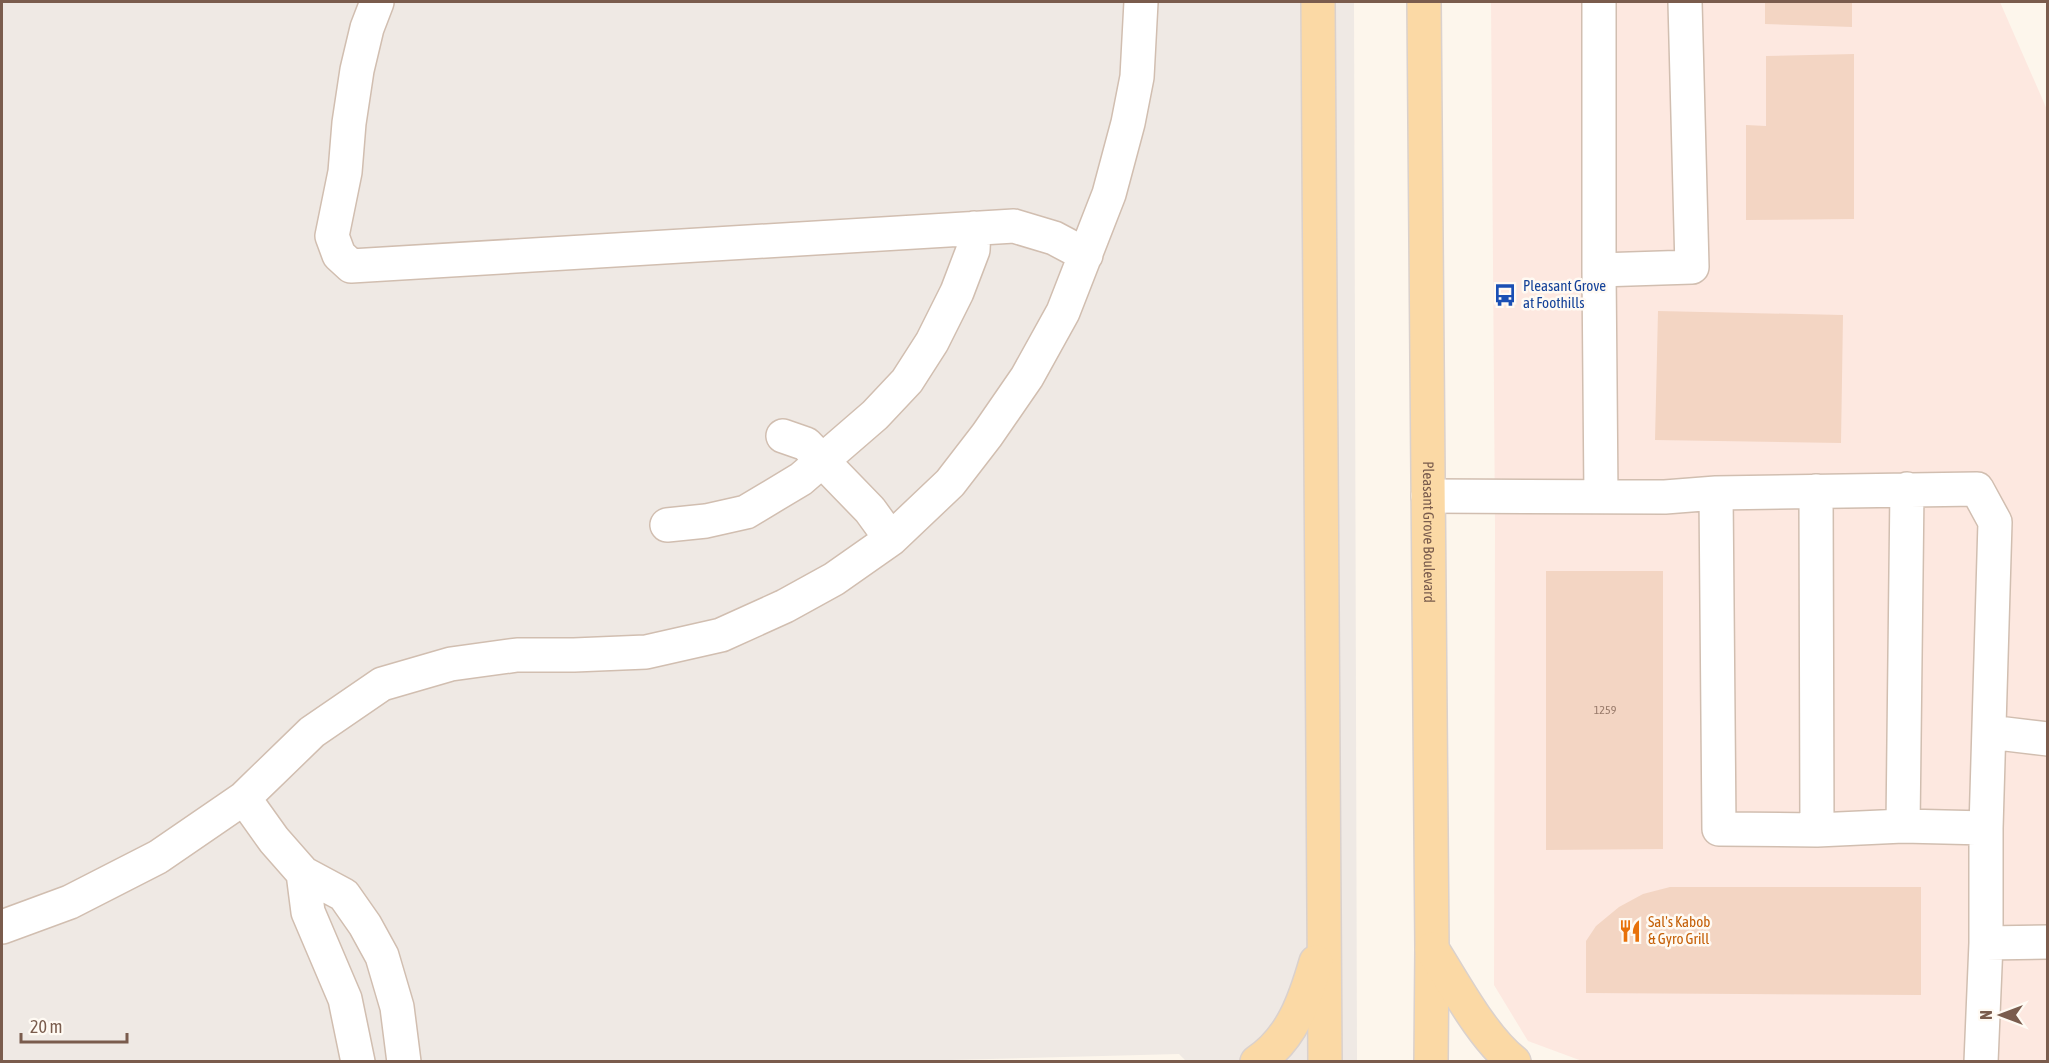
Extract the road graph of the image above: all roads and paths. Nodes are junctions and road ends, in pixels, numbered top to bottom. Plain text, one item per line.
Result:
1 (377, 2) edge
2 (1141, 2) edge
3 (1318, 2) edge
4 (1424, 2) edge
5 (1599, 2) edge
6 (1685, 2) edge
7 (974, 228) junction
8 (1086, 255) junction
9 (1599, 270) junction
10 (783, 436) dead end
11 (822, 461) junction
12 (1907, 489) junction
13 (1816, 491) junction
14 (1716, 493) junction
15 (1428, 496) junction
16 (1600, 497) junction
17 (667, 525) dead end
18 (891, 539) junction
19 (1989, 732) junction
20 (2048, 739) edge
21 (244, 798) junction
22 (1903, 826) junction
23 (1986, 828) junction
24 (1817, 830) junction
25 (303, 873) junction
26 (2, 927) edge
27 (1325, 934) junction
28 (2048, 942) edge
29 (1986, 943) junction
30 (1432, 949) junction
31 (358, 1062) edge
32 (404, 1062) edge
33 (1257, 1062) edge
34 (1325, 1062) edge
35 (1431, 1062) edge
36 (1514, 1062) edge
37 (1980, 1062) edge

1 - 7 lane
2 - 8 lane
3 - 27 main road
4 - 15 main road, Pleasant Grove Boulevard
5 - 9 lane
6 - 9 lane
7 - 8 lane
7 - 11 lane
8 - 18 lane
9 - 16 lane
10 - 11 lane
11 - 17 lane
11 - 18 lane
12 - 13 lane
12 - 19 lane
12 - 22 lane
13 - 14 lane
13 - 24 lane
14 - 16 lane
14 - 24 lane
15 - 16 lane
15 - 30 main road, Pleasant Grove Boulevard
18 - 21 lane
19 - 20 lane
19 - 23 lane
21 - 25 lane
21 - 26 lane
22 - 23 lane
22 - 24 lane
23 - 29 lane
25 - 31 lane
25 - 32 lane
27 - 33 main road
27 - 34 main road
28 - 29 lane
29 - 37 lane
30 - 35 main road, Pleasant Grove Boulevard
30 - 36 main road

